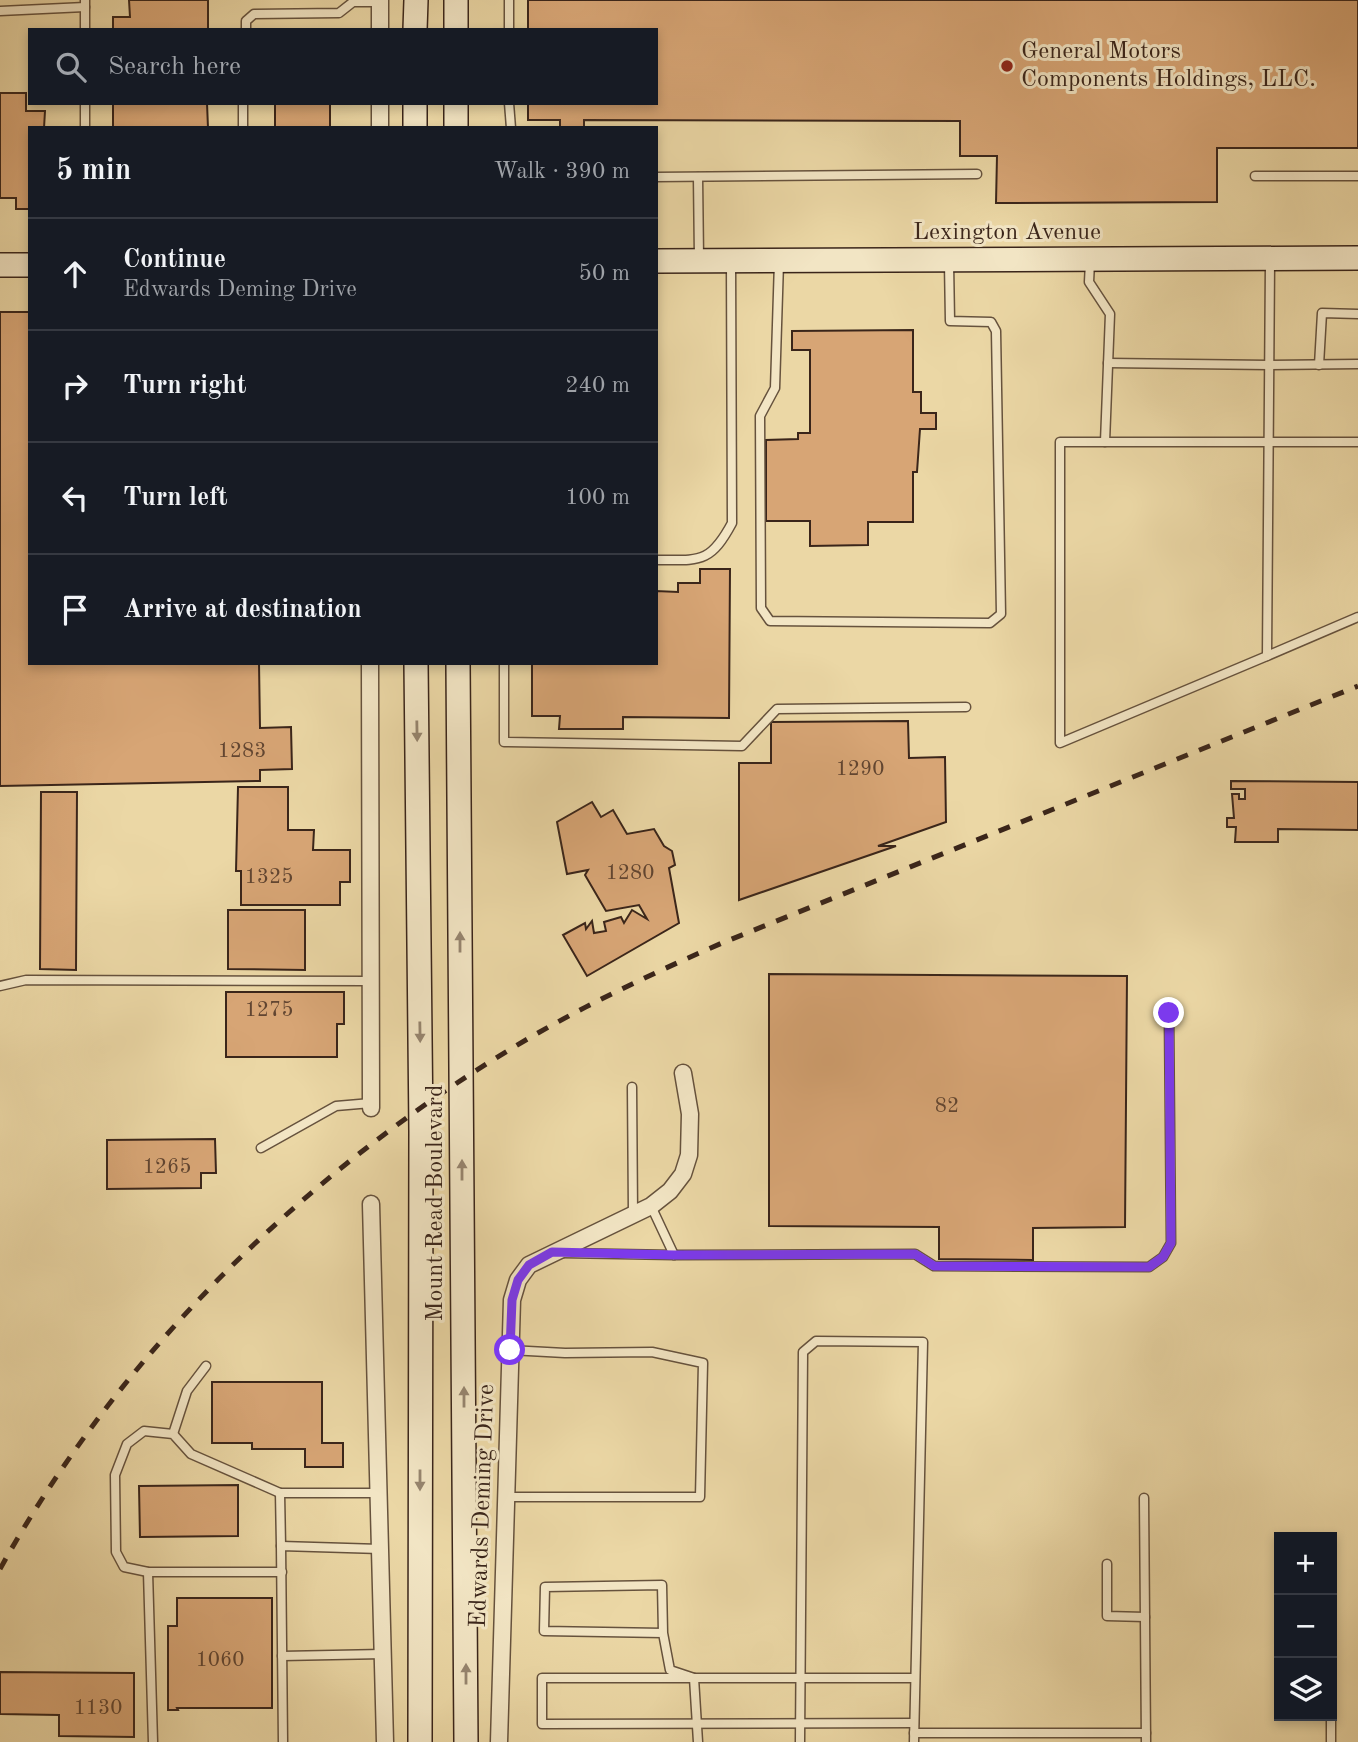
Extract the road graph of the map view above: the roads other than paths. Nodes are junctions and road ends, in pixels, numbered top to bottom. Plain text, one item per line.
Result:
1 (416, 0) edge
2 (456, 0) edge
3 (509, 0) edge
4 (380, 1) edge
5 (86, 3) edge
6 (0, 11) edge
7 (86, 28) edge
8 (246, 28) edge
9 (380, 28) edge
10 (415, 28) edge
11 (456, 28) edge
12 (509, 28) edge
13 (86, 105) edge
14 (243, 105) edge
15 (380, 105) edge
16 (415, 105) edge
17 (456, 105) edge
18 (509, 105) edge
19 (85, 126) edge
20 (243, 126) edge
21 (380, 126) edge
22 (415, 126) edge
23 (456, 126) edge
24 (511, 126) edge
25 (977, 174) dead end
26 (1255, 176) dead end
27 (1358, 176) edge
28 (658, 177) edge
29 (698, 177) junction
30 (1358, 258) edge
31 (1090, 259) junction
32 (1270, 259) junction
33 (731, 260) junction
34 (779, 260) junction
35 (949, 260) junction
36 (658, 261) edge
37 (699, 261) junction
38 (0, 265) edge
39 (28, 265) edge
40 (1358, 314) edge
41 (1108, 363) junction
42 (1358, 364) edge
43 (1269, 365) junction
44 (1319, 365) junction
45 (1269, 441) junction
46 (1105, 442) junction
47 (1358, 442) edge
48 (658, 560) edge
49 (1358, 617) edge
50 (1267, 656) junction
51 (370, 665) edge
52 (416, 665) edge
53 (458, 665) edge
54 (504, 665) edge
55 (966, 707) dead end
56 (371, 981) junction
57 (0, 986) edge
58 (1169, 1013) dead end
59 (684, 1073) dead end
60 (632, 1087) dead end
61 (371, 1105) joint
62 (261, 1149) dead end
63 (371, 1204) dead end
64 (651, 1206) junction
65 (633, 1214) junction
66 (552, 1252) junction
67 (674, 1255) junction
68 (510, 1350) junction
69 (206, 1366) dead end
70 (173, 1434) junction
71 (280, 1493) junction
72 (379, 1493) junction
73 (505, 1497) junction
74 (1144, 1498) dead end
75 (281, 1546) junction
76 (380, 1549) junction
77 (1107, 1564) dead end
78 (148, 1572) junction
79 (282, 1572) junction
80 (1145, 1617) junction
81 (663, 1633) junction
82 (383, 1654) junction
83 (282, 1656) junction
84 (694, 1678) junction
85 (800, 1678) junction
86 (915, 1678) junction
87 (1331, 1721) edge
88 (914, 1723) junction
89 (698, 1724) junction
90 (800, 1724) junction
91 (914, 1738) edge
92 (1146, 1738) edge
93 (153, 1742) edge
94 (283, 1742) edge
95 (385, 1742) edge
96 (420, 1742) edge
97 (467, 1742) edge
98 (499, 1742) edge
99 (698, 1742) edge
100 (800, 1742) edge
101 (1331, 1742) edge

1 - 10 main road
2 - 11 main road
3 - 12 lane
4 - 8 lane
4 - 9 street
5 - 6 lane
5 - 7 lane
13 - 19 lane
14 - 20 lane
15 - 21 street
16 - 22 main road
17 - 23 main road
18 - 24 lane
25 - 29 lane
26 - 27 lane
28 - 29 lane
29 - 37 lane
30 - 32 main road, Lexington Avenue
31 - 32 main road, Lexington Avenue
31 - 35 main road, Lexington Avenue
31 - 41 lane
32 - 43 lane
33 - 34 main road, Lexington Avenue
33 - 37 main road, Lexington Avenue
33 - 48 lane
34 - 35 main road, Lexington Avenue
34 - 35 lane
36 - 37 main road, Lexington Avenue
38 - 39 main road
40 - 44 lane
41 - 43 lane
41 - 46 lane
42 - 44 lane
43 - 44 lane
43 - 45 lane
45 - 46 lane
45 - 47 lane
45 - 50 lane
46 - 50 lane
49 - 50 lane
51 - 56 street
52 -> 96 main road, Mount Read Boulevard
97 -> 53 main road, Mount Read Boulevard
54 - 55 lane
56 - 57 lane
56 - 61 street
58 - 67 lane
59 - 64 street, Edwards Deming Drive
60 - 65 lane
61 - 62 lane
63 - 72 street
64 - 65 street, Edwards Deming Drive
64 - 67 lane
65 - 66 street, Edwards Deming Drive
66 - 67 lane
66 - 68 street, Edwards Deming Drive
68 - 73 street, Edwards Deming Drive
68 - 73 lane
69 - 70 lane
70 - 71 lane
70 - 78 lane
71 - 72 lane
71 - 75 lane
72 - 76 street
73 - 98 street, Edwards Deming Drive
74 - 80 lane
75 - 76 lane
75 - 79 lane
76 - 82 street
77 - 80 lane
78 - 79 lane
78 - 93 lane
79 - 83 lane
80 - 92 lane
81 - 81 lane
81 - 84 lane
82 - 83 lane
82 - 95 street
83 - 94 lane
84 - 85 lane
84 - 89 lane
84 - 89 lane
85 - 86 lane
85 - 86 lane
85 - 90 lane
86 - 88 lane
87 - 101 lane
88 - 90 lane
88 - 91 lane
89 - 90 lane
89 - 99 lane
90 - 100 lane
91 - 92 lane

